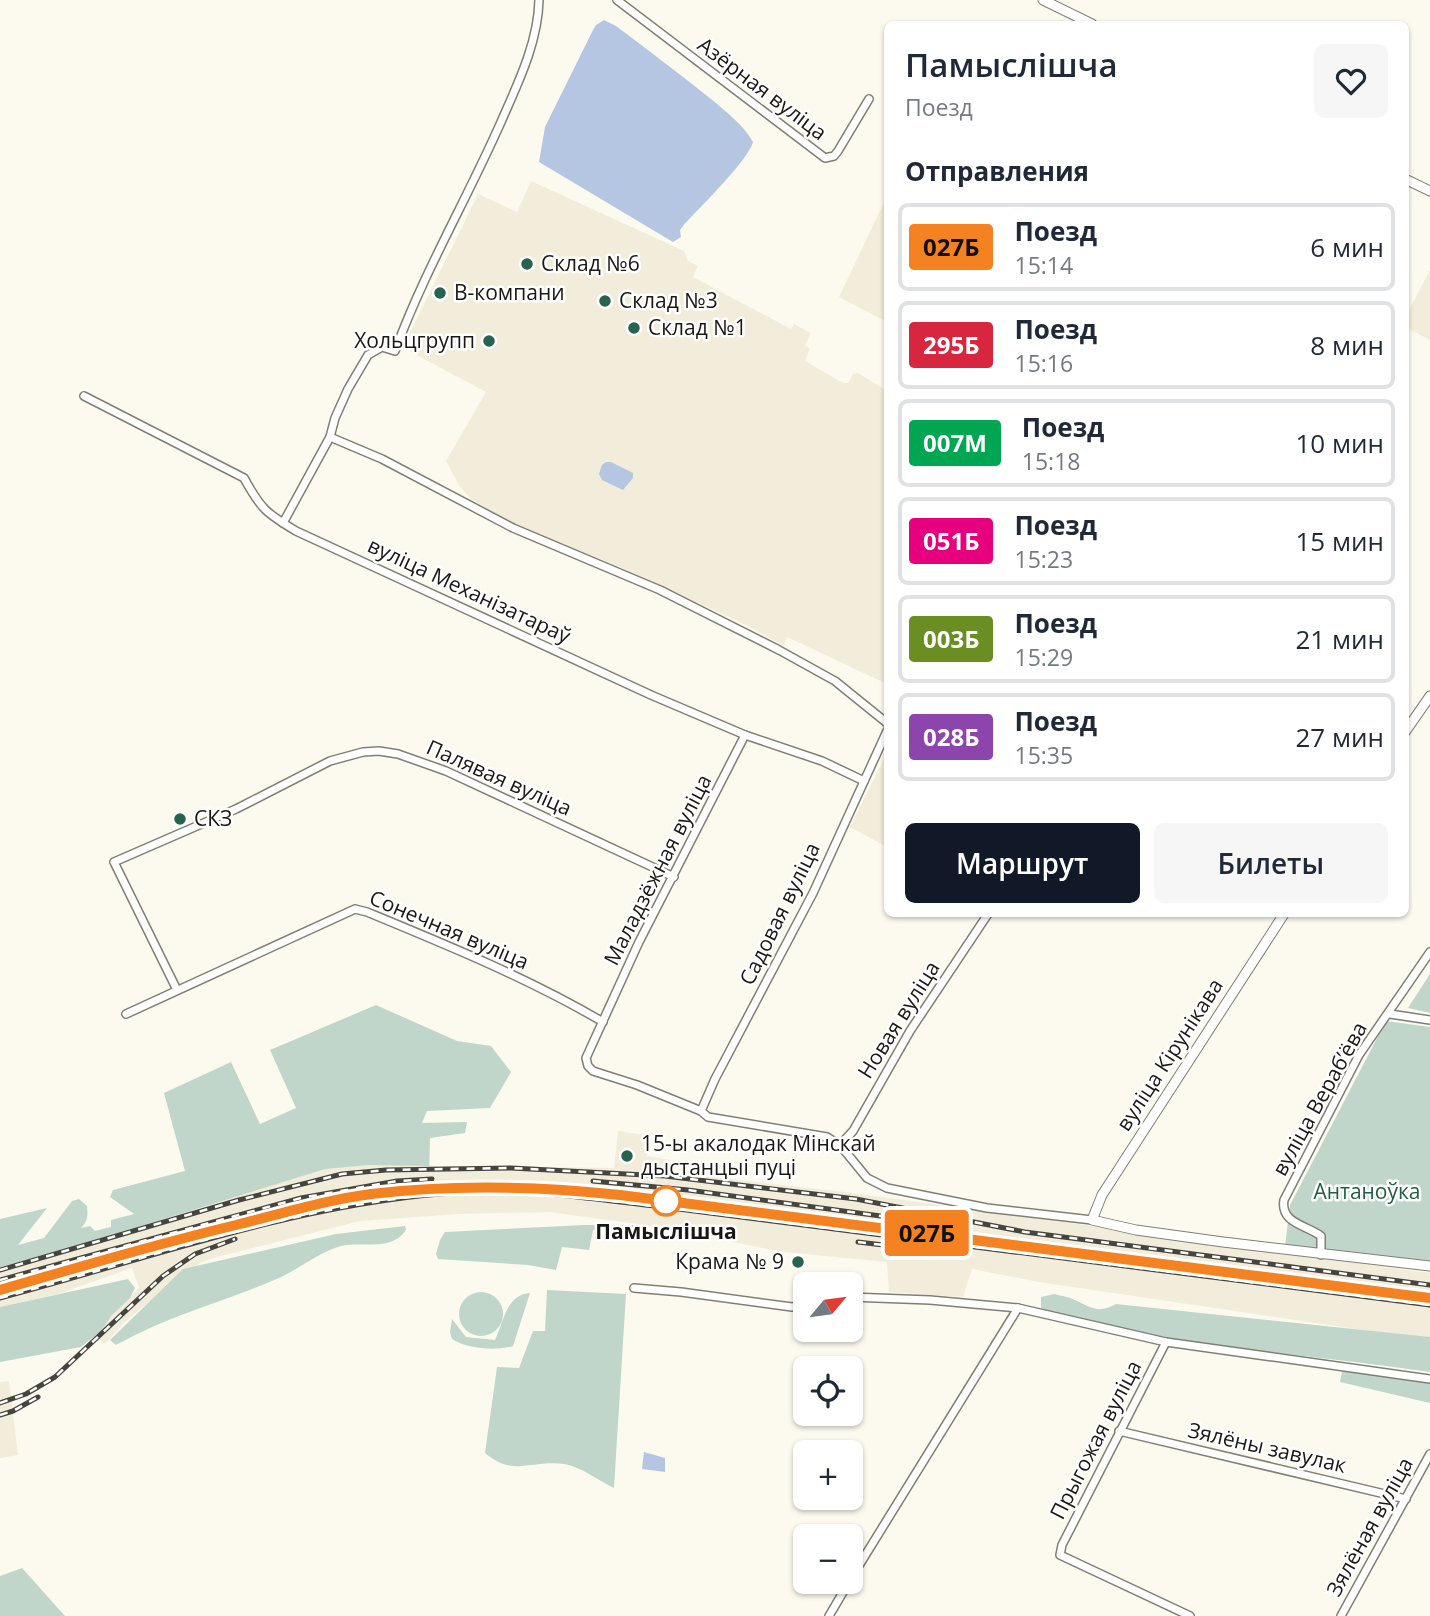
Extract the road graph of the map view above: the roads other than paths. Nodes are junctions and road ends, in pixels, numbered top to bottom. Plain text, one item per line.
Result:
1 (539, 0) edge
2 (617, 0) edge
3 (1043, 0) edge
4 (1086, 21) edge
5 (869, 99) dead end
6 (1409, 181) edge
7 (1430, 191) edge
8 (84, 396) dead end
9 (330, 437) junction
10 (283, 523) junction
11 (1430, 695) edge
12 (884, 721) edge
13 (1409, 726) edge
14 (745, 735) junction
15 (884, 737) edge
16 (864, 781) junction
17 (674, 877) junction
18 (986, 917) edge
19 (1282, 917) edge
20 (1430, 952) edge
21 (177, 990) junction
22 (126, 1014) dead end
23 (1390, 1014) junction
24 (1430, 1020) edge
25 (603, 1022) junction
26 (701, 1111) junction
27 (840, 1145) junction
28 (1092, 1220) junction
29 (1321, 1255) junction
30 (1430, 1266) edge
31 (634, 1288) dead end
32 (863, 1297) edge
33 (793, 1307) edge
34 (1018, 1308) junction
35 (1166, 1342) junction
36 (1430, 1379) edge
37 (1119, 1431) junction
38 (1430, 1454) edge
39 (1406, 1499) junction
40 (863, 1560) edge
41 (842, 1594) edge
42 (828, 1616) edge
43 (1190, 1616) edge
44 (1341, 1616) edge

1 - 9 street
2 - 5 street, Азёрная вуліца
3 - 4 street
6 - 7 street
8 - 10 street, вуліца Механізатараў
9 - 10 street
9 - 12 street
10 - 14 street, вуліца Механізатараў
11 - 13 street
14 - 16 street, вуліца Механізатараў
14 - 17 street, Маладзёжная вуліца
15 - 16 street, Садовая вуліца
16 - 26 street, Садовая вуліца
17 - 21 street, Палявая вуліца
17 - 25 street, Маладзёжная вуліца
18 - 27 street, Новая вуліца
19 - 28 street, вуліца Кірунікава
20 - 23 street, вуліца Верабʼёва
21 - 22 street, Сонечная вуліца
21 - 25 street, Сонечная вуліца
23 - 24 street
23 - 29 street, вуліца Верабʼёва
25 - 26 street, Маладзёжная вуліца
26 - 27 street
27 - 28 street
28 - 29 street
29 - 30 street
31 - 33 street
32 - 34 street
34 - 35 street
34 - 40 street
35 - 36 street
35 - 37 street, Прыгожая вуліца
37 - 39 street, Зялёны завулак
37 - 43 street, Прыгожая вуліца
38 - 39 street, Зялёная вуліца
39 - 44 street, Зялёная вуліца
41 - 42 street

